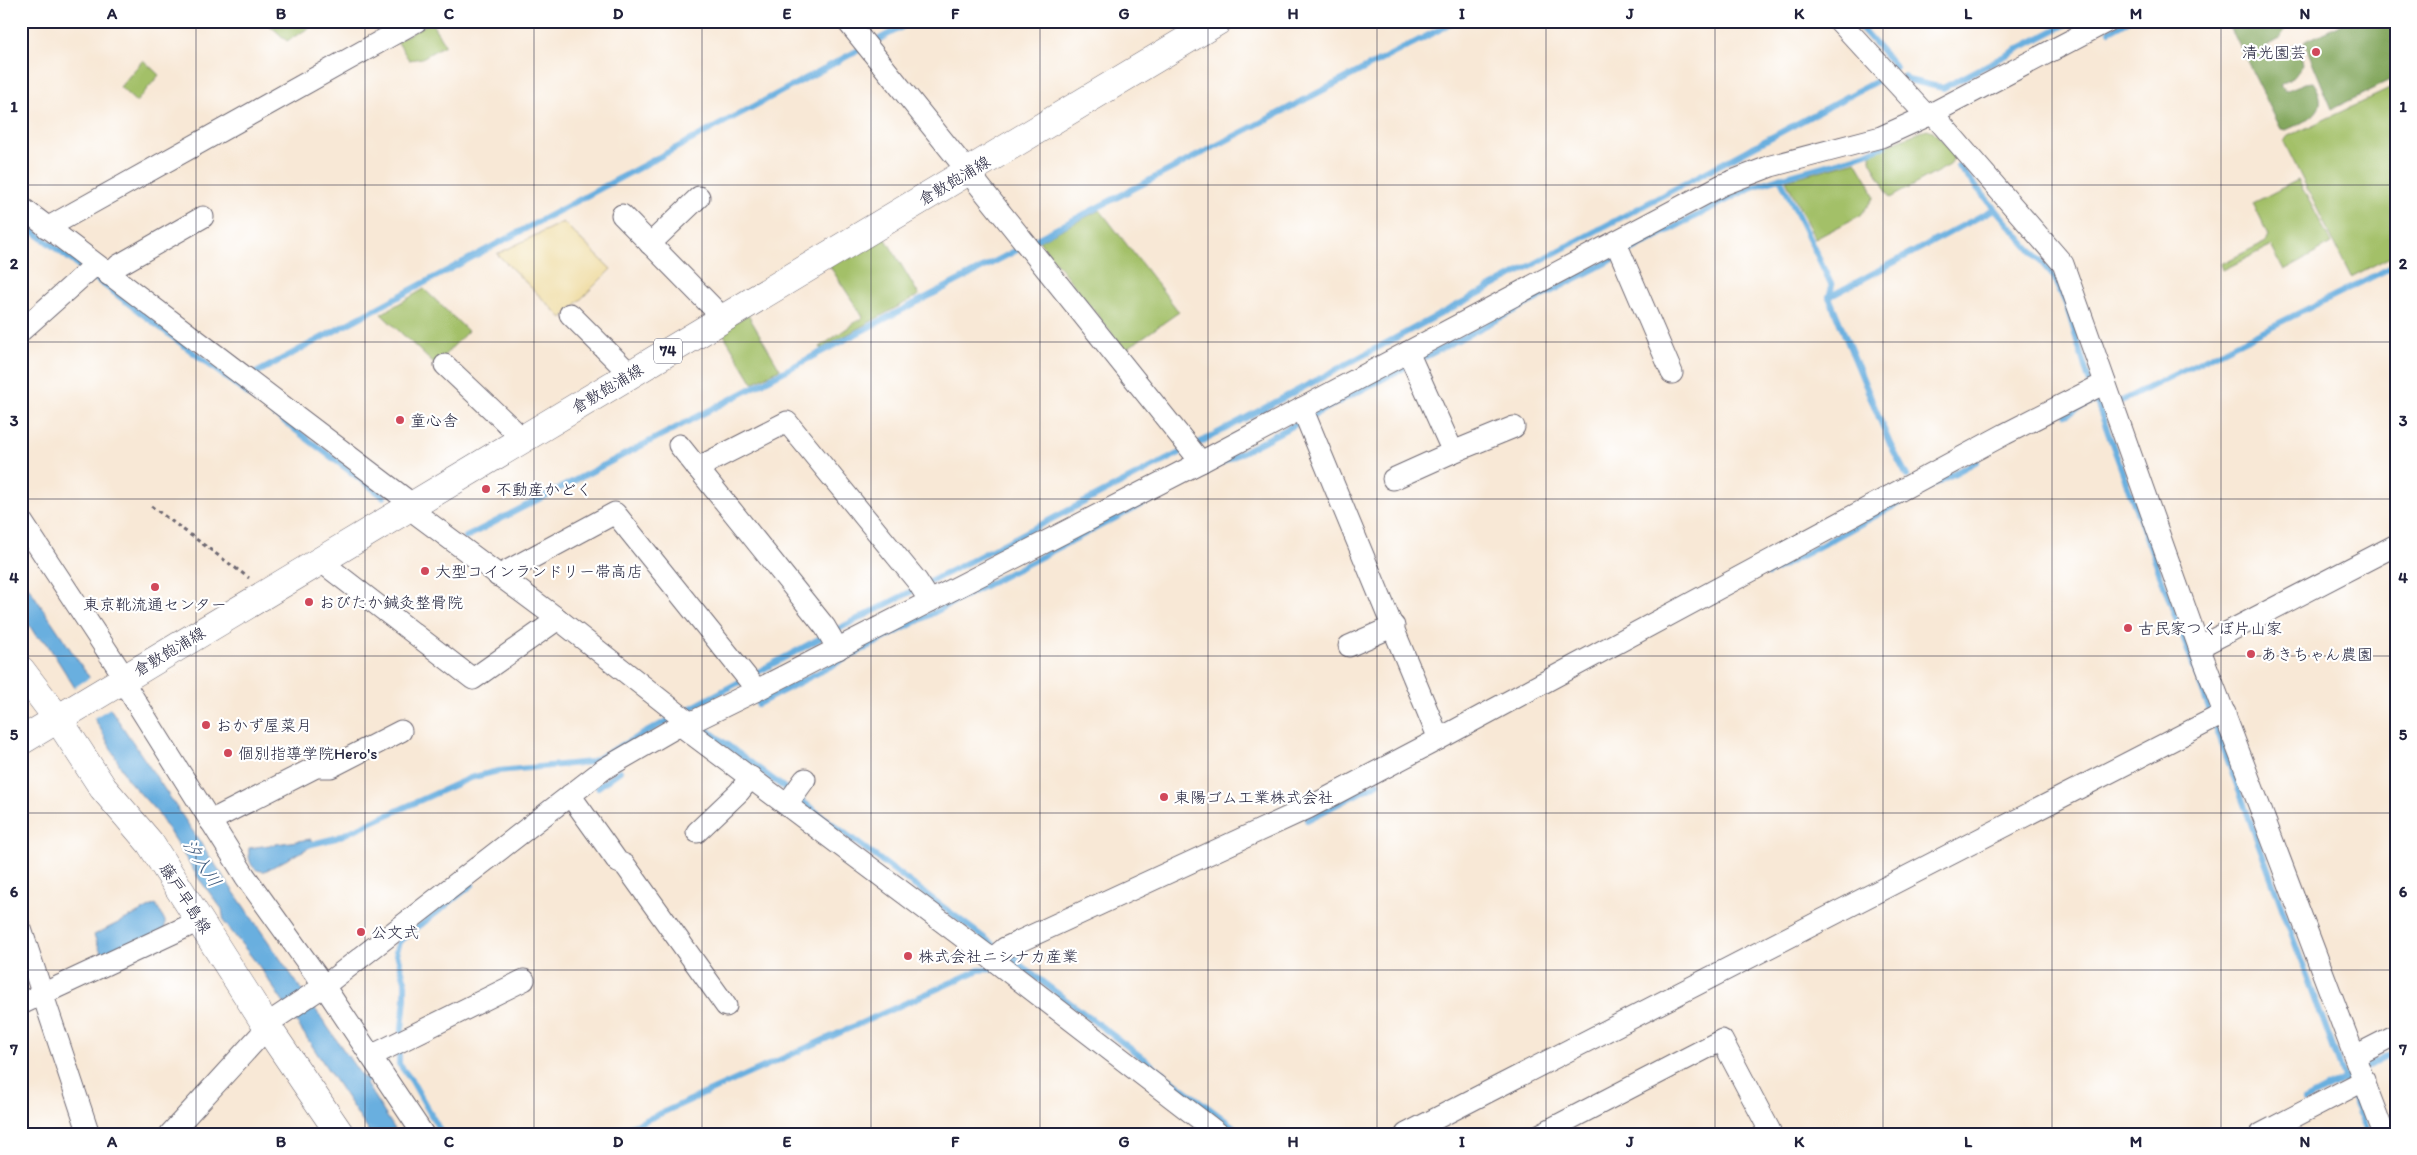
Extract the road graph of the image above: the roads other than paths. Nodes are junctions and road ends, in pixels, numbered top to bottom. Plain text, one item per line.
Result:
1 (417, 21) edge
2 (847, 21) edge
3 (1218, 21) edge
4 (1839, 21) edge
5 (2108, 21) edge
6 (1930, 115) junction
7 (968, 171) junction
8 (699, 197) dead end
9 (21, 207) edge
10 (622, 216) dead end
11 (203, 218) dead end
12 (47, 228) junction
13 (650, 244) junction
14 (1619, 250) junction
15 (94, 271) junction
16 (570, 314) dead end
17 (723, 318) junction
18 (21, 330) edge
19 (1412, 360) junction
20 (445, 365) dead end
21 (1672, 373) dead end
22 (630, 374) junction
23 (2103, 394) junction
24 (1306, 416) junction
25 (1514, 427) dead end
26 (522, 438) junction
27 (679, 445) dead end
28 (1193, 452) junction
29 (1453, 452) junction
30 (698, 468) junction
31 (1393, 479) dead end
32 (412, 504) junction
33 (21, 520) edge
34 (2396, 546) edge
35 (318, 560) junction
36 (498, 576) junction
37 (924, 592) junction
38 (558, 619) junction
39 (1394, 626) junction
40 (832, 638) junction
41 (1350, 646) dead end
42 (2199, 647) junction
43 (21, 670) edge
44 (120, 680) junction
45 (750, 681) junction
46 (64, 715) junction
47 (2217, 717) junction
48 (682, 719) junction
49 (401, 731) dead end
50 (1439, 739) junction
51 (21, 741) edge
52 (751, 777) junction
53 (574, 800) junction
54 (210, 821) junction
55 (697, 832) dead end
56 (201, 920) junction
57 (21, 929) edge
58 (1001, 960) junction
59 (524, 980) dead end
60 (321, 988) junction
61 (40, 989) junction
62 (21, 1004) edge
63 (726, 1006) dead end
64 (272, 1023) junction
65 (2396, 1035) edge
66 (371, 1056) junction
67 (2356, 1075) junction
68 (1567, 1128) edge
69 (89, 1134) edge
70 (170, 1134) edge
71 (340, 1134) edge
72 (423, 1134) edge
73 (1219, 1134) edge
74 (1406, 1134) edge
75 (1541, 1134) edge
76 (1764, 1134) edge
77 (2261, 1134) edge
78 (2384, 1134) edge

1 - 12 street
2 - 7 street
3 - 7 main road, 倉敷飽浦線 / 74
4 - 6 street
5 - 6 street
6 - 14 street
6 - 23 street
7 - 17 main road, 倉敷飽浦線 / 74
7 - 28 street
8 - 13 street
9 - 12 street
10 - 13 street
11 - 15 street
12 - 15 street
13 - 17 street
14 - 19 street
14 - 21 street
15 - 18 street
15 - 32 street
16 - 22 street
17 - 22 main road, 倉敷飽浦線 / 74
19 - 24 street
19 - 29 street
20 - 26 street
22 - 26 main road, 倉敷飽浦線 / 74
23 - 42 street
23 - 50 street
24 - 28 street
24 - 39 street
25 - 29 street
26 - 32 main road, 倉敷飽浦線 / 74
27 - 30 street
28 - 37 street
29 - 31 street
30 - 37 street
30 - 40 street
32 - 35 main road, 倉敷飽浦線 / 74
32 - 36 street
33 - 44 street
34 - 42 street
35 - 38 street
35 - 44 main road, 倉敷飽浦線 / 74
36 - 38 street
36 - 45 street
37 - 40 street
38 - 48 street
39 - 41 street
39 - 50 street
40 - 45 street
42 - 47 street
43 - 46 main road, 藤戸早島線
44 - 46 main road, 倉敷飽浦線 / 74
44 - 54 street
45 - 48 street
46 - 51 main road, 倉敷飽浦線 / 74
46 - 56 main road, 藤戸早島線
47 - 67 street
47 - 74 street
48 - 52 street
48 - 53 street
49 - 54 street
50 - 58 street
52 - 55 street
52 - 58 street
53 - 60 street
53 - 63 street
54 - 60 street
56 - 61 street
56 - 64 main road, 藤戸早島線
57 - 61 street
58 - 73 street
59 - 66 street
60 - 64 street
60 - 66 street
61 - 62 street
61 - 69 street
64 - 70 street
64 - 71 main road, 藤戸早島線
65 - 67 street
66 - 72 street
67 - 77 street
67 - 78 street
68 - 75 street
68 - 76 street

